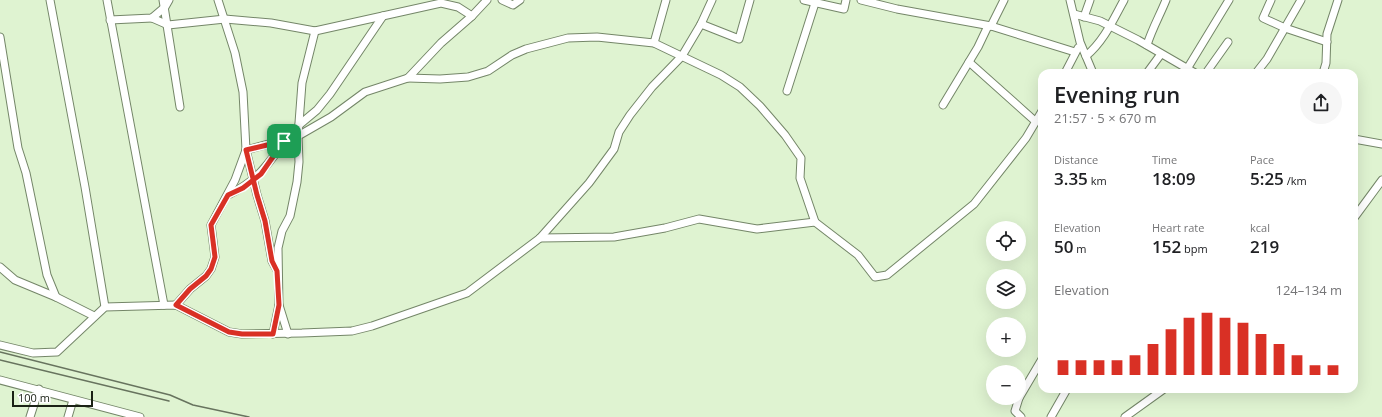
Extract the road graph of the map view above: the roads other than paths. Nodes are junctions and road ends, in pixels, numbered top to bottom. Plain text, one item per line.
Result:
1 (50, 0) edge
2 (107, 0) edge
3 (170, 0) edge
4 (218, 0) edge
5 (487, 0) edge
6 (502, 0) edge
7 (520, 0) edge
8 (666, 0) edge
9 (712, 0) edge
10 (750, 0) edge
11 (804, 0) edge
12 (846, 0) edge
13 (861, 0) edge
14 (1004, 0) edge
15 (1070, 0) edge
16 (1090, 0) edge
17 (1124, 0) edge
18 (1166, 0) edge
19 (1229, 0) edge
20 (1271, 0) edge
21 (1301, 0) edge
22 (1338, 0) edge
23 (815, 1) edge
24 (164, 4) edge
25 (1074, 14) junction
26 (383, 16) junction
27 (472, 16) junction
28 (1084, 17) junction
29 (152, 18) junction
30 (225, 19) junction
31 (110, 20) junction
32 (701, 24) junction
33 (168, 25) junction
34 (990, 26) junction
35 (1111, 26) junction
36 (1285, 28) junction
37 (315, 31) junction
38 (0, 37) edge
39 (1080, 42) junction
40 (1228, 42) dead end
41 (1327, 42) junction
42 (654, 43) junction
43 (1147, 45) junction
44 (1075, 52) junction
45 (1161, 54) junction
46 (682, 56) junction
47 (1086, 56) junction
48 (969, 62) junction
49 (1067, 69) edge
50 (1091, 69) edge
51 (1150, 69) edge
52 (1187, 69) joint
53 (1209, 69) edge
54 (1259, 69) edge
55 (1324, 69) edge
56 (408, 78) junction
57 (787, 91) dead end
58 (943, 105) dead end
59 (180, 107) dead end
60 (1038, 116) edge
61 (1035, 121) junction
62 (298, 125) junction
63 (298, 136) junction
64 (1358, 140) edge
65 (284, 141) junction
66 (1382, 144) edge
67 (246, 150) junction
68 (254, 180) junction
69 (1382, 180) edge
70 (228, 195) junction
71 (1358, 213) edge
72 (815, 222) junction
73 (540, 238) junction
74 (0, 267) edge
75 (277, 271) junction
76 (56, 296) junction
77 (164, 305) junction
78 (176, 305) junction
79 (279, 305) junction
80 (104, 307) junction
81 (94, 316) junction
82 (273, 334) junction
83 (288, 334) junction
84 (0, 345) edge
85 (1038, 366) edge
86 (0, 380) edge
87 (1026, 386) edge
88 (38, 389) junction
89 (1065, 393) edge
90 (1159, 393) edge
91 (73, 400) junction
92 (1017, 405) edge
93 (30, 417) edge
94 (68, 417) edge
95 (140, 417) edge
96 (1021, 417) edge
97 (1051, 417) edge
98 (1126, 417) edge

1 - 80 street
2 - 31 street
3 - 24 street
4 - 30 street
5 - 27 street
6 - 7 street
8 - 42 street
9 - 32 street
10 - 32 street
11 - 23 street
12 - 23 street
13 - 34 street
14 - 34 street
15 - 25 street
16 - 28 street
17 - 35 street
18 - 43 street
19 - 52 street
20 - 36 street
21 - 36 street
22 - 41 street
23 - 57 street
24 - 29 street
24 - 33 street
25 - 28 street
25 - 39 street
26 - 27 street
26 - 37 street
26 - 62 street
27 - 56 street
28 - 35 street
29 - 31 street
29 - 33 street
30 - 33 street
30 - 37 street
30 - 67 street
31 - 77 street
32 - 46 street
33 - 59 street
34 - 44 street
34 - 48 street
35 - 43 street
35 - 47 street
36 - 41 street
36 - 54 street
37 - 62 street
38 - 76 street
39 - 44 street
39 - 47 street
40 - 53 street
41 - 55 street
42 - 46 street
42 - 56 street
43 - 45 street
44 - 49 street
45 - 51 street
45 - 52 street
46 - 72 street
46 - 73 street
47 - 50 street
48 - 58 street
48 - 61 street
56 - 63 street
60 - 61 street
61 - 72 street
62 - 63 street
63 - 65 street
63 - 75 street
64 - 66 street
65 - 67 street
65 - 68 street
67 - 68 street
67 - 70 street
68 - 70 street
68 - 75 street
69 - 71 street
70 - 78 street
72 - 73 street
73 - 83 street
74 - 76 street
75 - 79 street
76 - 81 street
77 - 78 street
77 - 80 street
78 - 82 street
79 - 82 street
79 - 83 street
80 - 81 street
81 - 84 street
82 - 83 street
85 - 87 street
86 - 88 street
88 - 91 street
88 - 93 street
89 - 97 street
90 - 98 street
91 - 94 street
91 - 95 street
92 - 96 street

